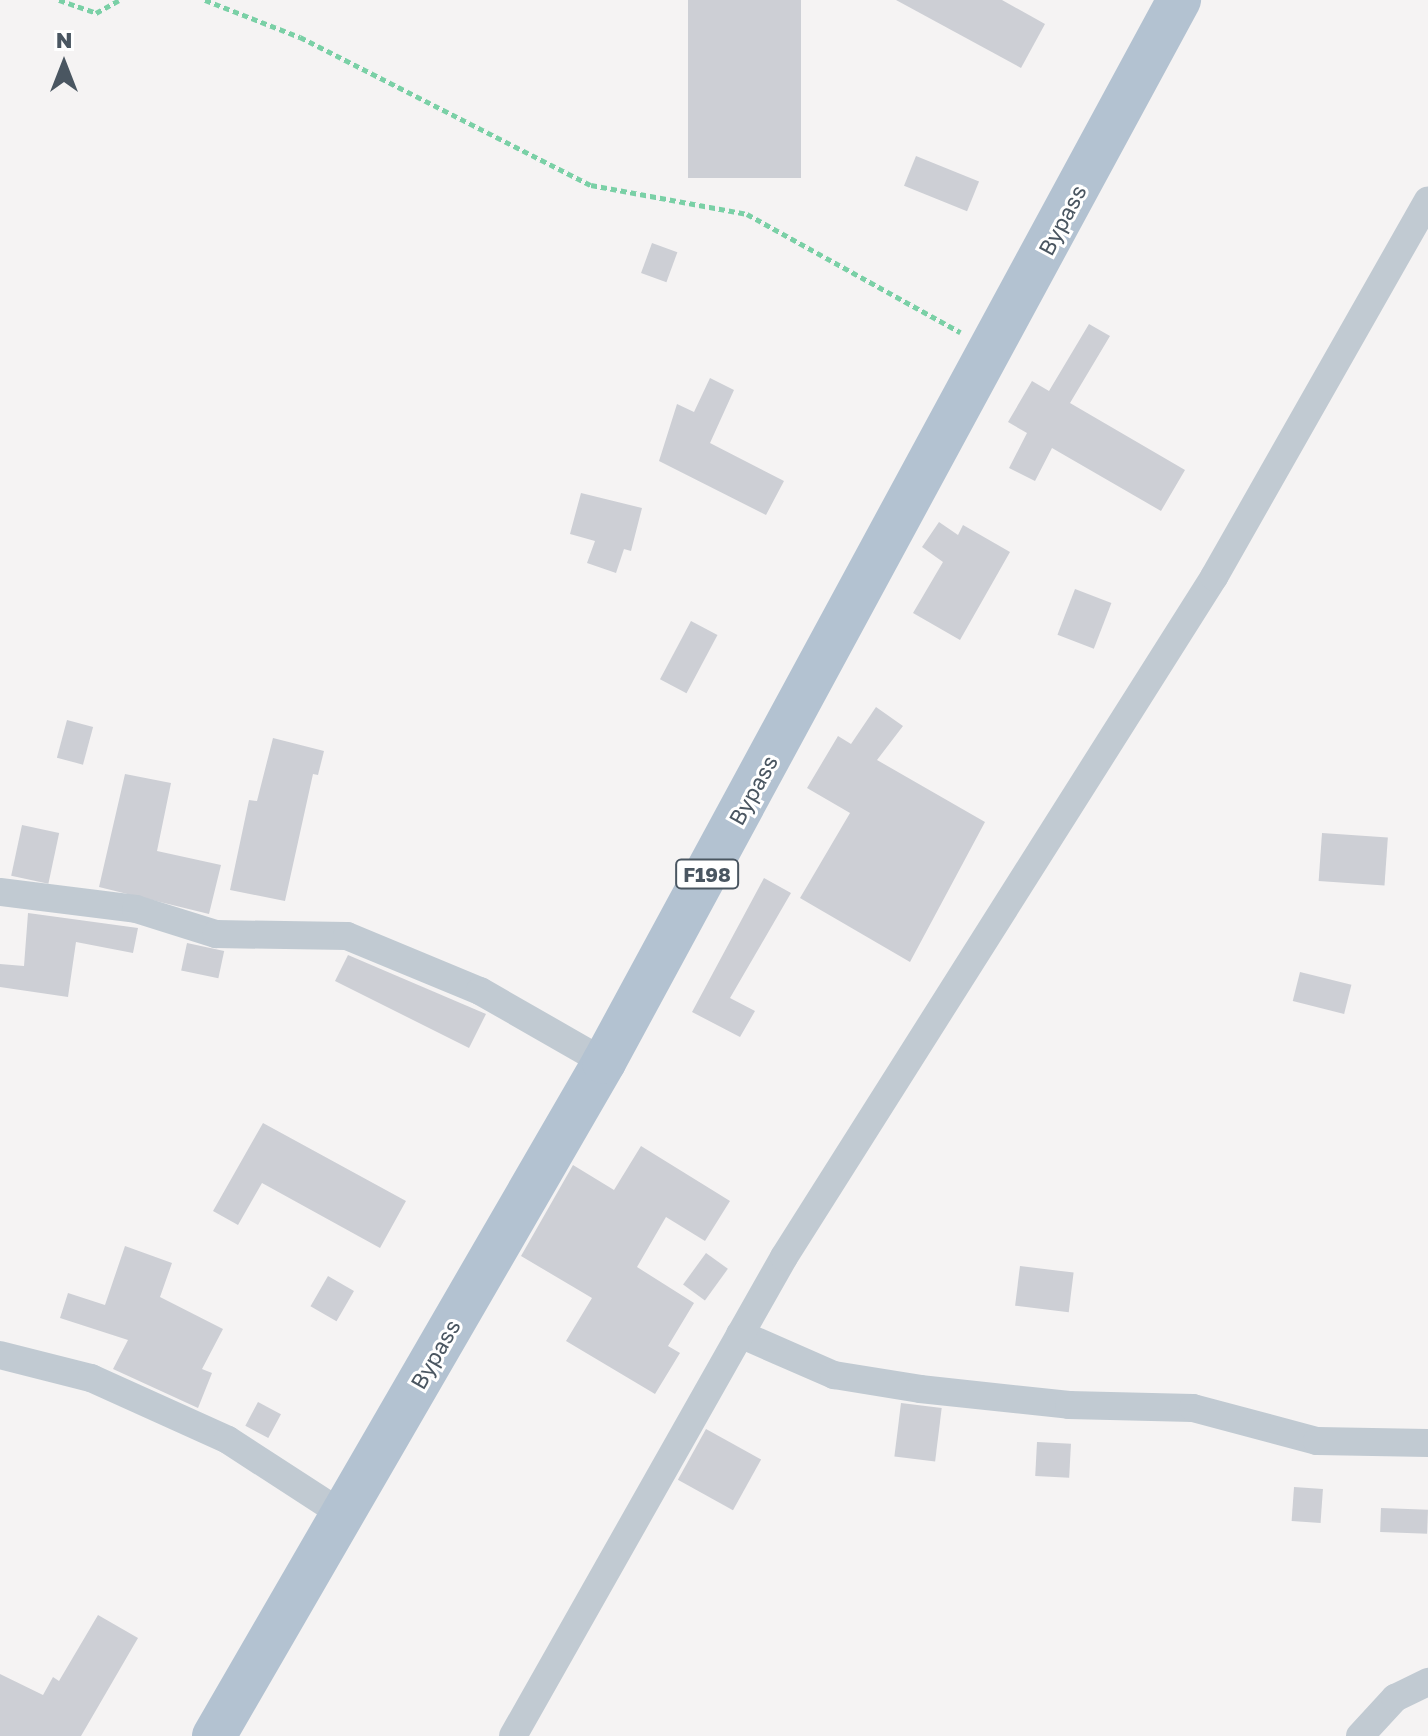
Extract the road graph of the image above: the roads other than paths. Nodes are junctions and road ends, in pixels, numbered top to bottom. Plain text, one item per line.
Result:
1 (1179, 0) edge
2 (1428, 201) edge
3 (0, 892) edge
4 (604, 1062) junction
5 (740, 1334) junction
6 (0, 1355) edge
7 (1428, 1443) edge
8 (342, 1514) junction
9 (1428, 1682) edge
10 (214, 1736) edge
11 (513, 1736) edge
12 (1360, 1736) edge

1 - 4 main road, Bypass / F198
2 - 5 street
3 - 4 street
4 - 8 main road, Bypass / F198
5 - 7 street
5 - 11 street
6 - 8 street
8 - 10 main road, Bypass / F198
9 - 12 street

